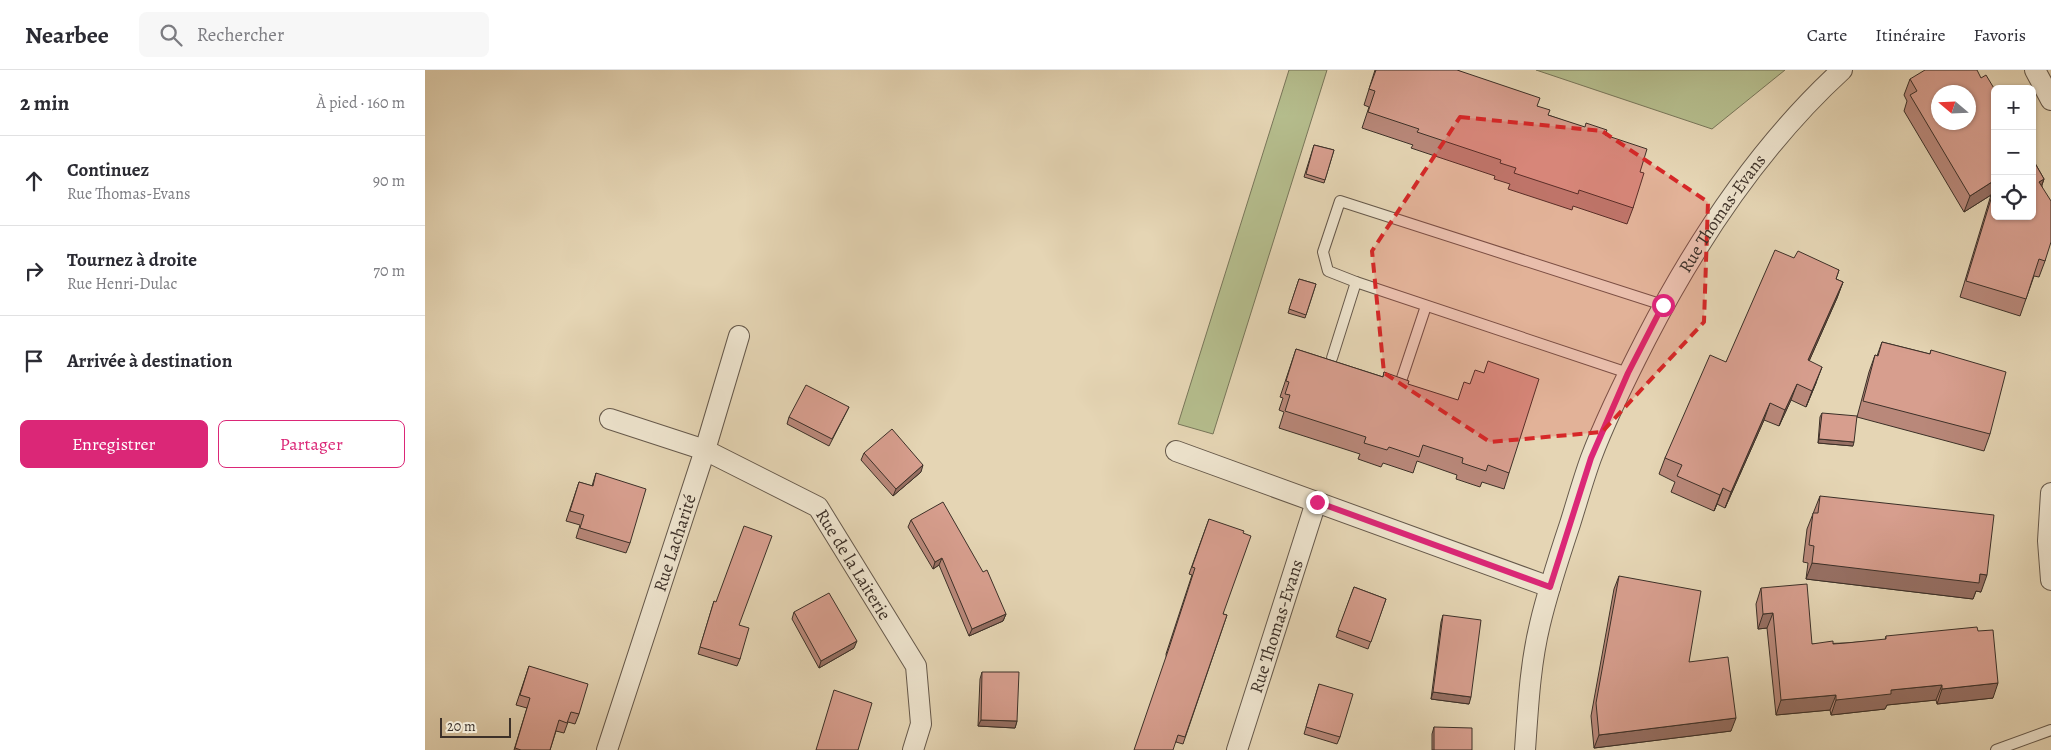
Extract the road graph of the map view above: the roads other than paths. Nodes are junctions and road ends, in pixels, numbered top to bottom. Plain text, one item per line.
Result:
1 (1842, 70) edge
2 (2035, 70) edge
3 (2051, 100) edge
4 (1356, 282) junction
5 (1663, 305) junction
6 (1426, 306) junction
7 (739, 336) dead end
8 (1332, 358) edge
9 (1628, 373) junction
10 (1401, 381) edge
11 (610, 419) dead end
12 (705, 450) junction
13 (1177, 451) dead end
14 (2051, 493) edge
15 (1317, 502) junction
16 (2051, 580) edge
17 (1550, 587) junction
18 (2051, 730) edge
19 (607, 750) edge
20 (913, 750) edge
21 (1237, 750) edge
22 (1525, 750) edge
23 (1996, 750) edge

1 - 5 street, Rue Thomas-Evans
2 - 3 street
4 - 5 lane
4 - 6 lane
4 - 8 lane
5 - 9 street, Rue Thomas-Evans
6 - 9 lane
6 - 10 lane
7 - 12 street, Rue Lacharité
9 - 17 street, Rue Thomas-Evans
11 - 12 street, Rue de la Laiterie
12 - 19 street, Rue Lacharité
12 - 20 street, Rue de la Laiterie
13 - 15 street
14 - 16 street
15 - 17 street
15 - 21 street, Rue Thomas-Evans
17 - 22 street, Rue Thomas-Evans
18 - 23 lane

